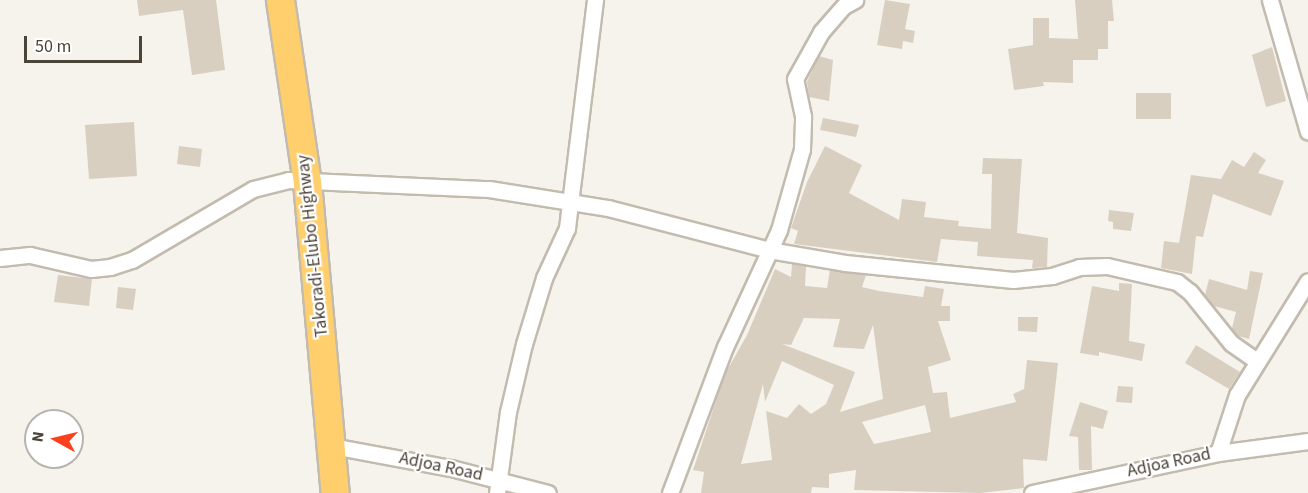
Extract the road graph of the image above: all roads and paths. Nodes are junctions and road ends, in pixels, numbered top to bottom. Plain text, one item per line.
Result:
1 (280, 0) edge
2 (595, 0) edge
3 (855, 0) edge
4 (1270, 0) edge
5 (1308, 132) edge
6 (307, 182) junction
7 (572, 202) junction
8 (769, 250) junction
9 (0, 258) edge
10 (1308, 281) edge
11 (1257, 361) junction
12 (1308, 441) edge
13 (332, 446) junction
14 (1218, 453) junction
15 (499, 486) edge
16 (334, 493) edge
17 (548, 493) edge
18 (670, 493) edge
19 (1032, 493) edge

1 - 6 highway, Takoradi-Elubo Highway
2 - 7 street
3 - 8 street
4 - 5 street
6 - 7 street
6 - 9 street
6 - 13 highway, Takoradi-Elubo Highway
7 - 8 street
7 - 15 street
8 - 11 street
8 - 18 street
10 - 11 street
11 - 14 street
12 - 14 street, Adjoa Road
13 - 15 street, Adjoa Road
13 - 16 highway, Takoradi-Elubo Highway
14 - 19 street, Adjoa Road
15 - 17 street, Adjoa Road

